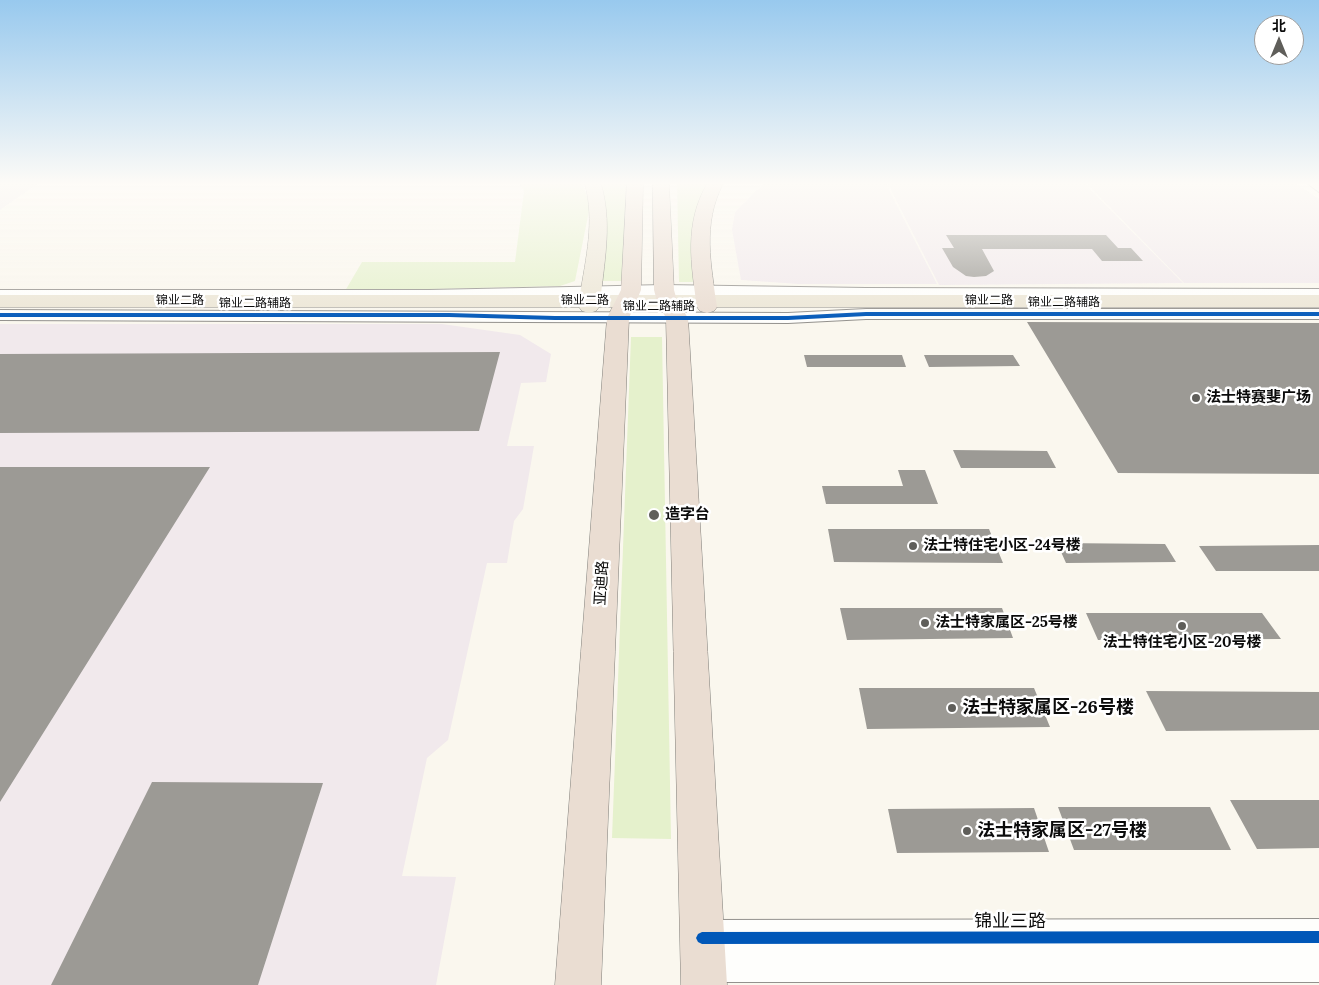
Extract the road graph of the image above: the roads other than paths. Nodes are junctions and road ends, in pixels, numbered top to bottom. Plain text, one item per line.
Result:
1 (598, 230) edge
2 (631, 230) edge
3 (664, 230) edge
4 (700, 230) edge
5 (1319, 294) edge
6 (0, 295) edge
7 (590, 299) junction
8 (706, 300) junction
9 (0, 301) edge
10 (1319, 301) edge
11 (625, 304) junction
12 (669, 304) junction
13 (1319, 307) edge
14 (0, 308) edge
15 (1319, 314) edge
16 (0, 315) edge
17 (1319, 937) edge
18 (703, 962) edge
19 (1319, 964) edge
20 (578, 985) edge

1 - 7 main road
2 - 11 highway, 亚迪路
3 - 12 highway
4 - 8 highway
5 - 8 street, 锦业二路辅路
6 - 7 street, 锦业二路辅路
7 - 9 main road, 锦业二路
7 - 11 main road, 锦业二路
7 - 14 main road, 锦业二路
8 - 10 main road, 锦业二路
8 - 12 main road, 锦业二路
8 - 13 main road, 锦业二路
11 - 12 main road, 锦业二路
11 - 16 street, 锦业二路辅路
11 - 20 highway, 亚迪路
12 - 15 street, 锦业二路辅路
12 - 18 highway
17 - 18 street, 锦业三路
18 - 19 street

